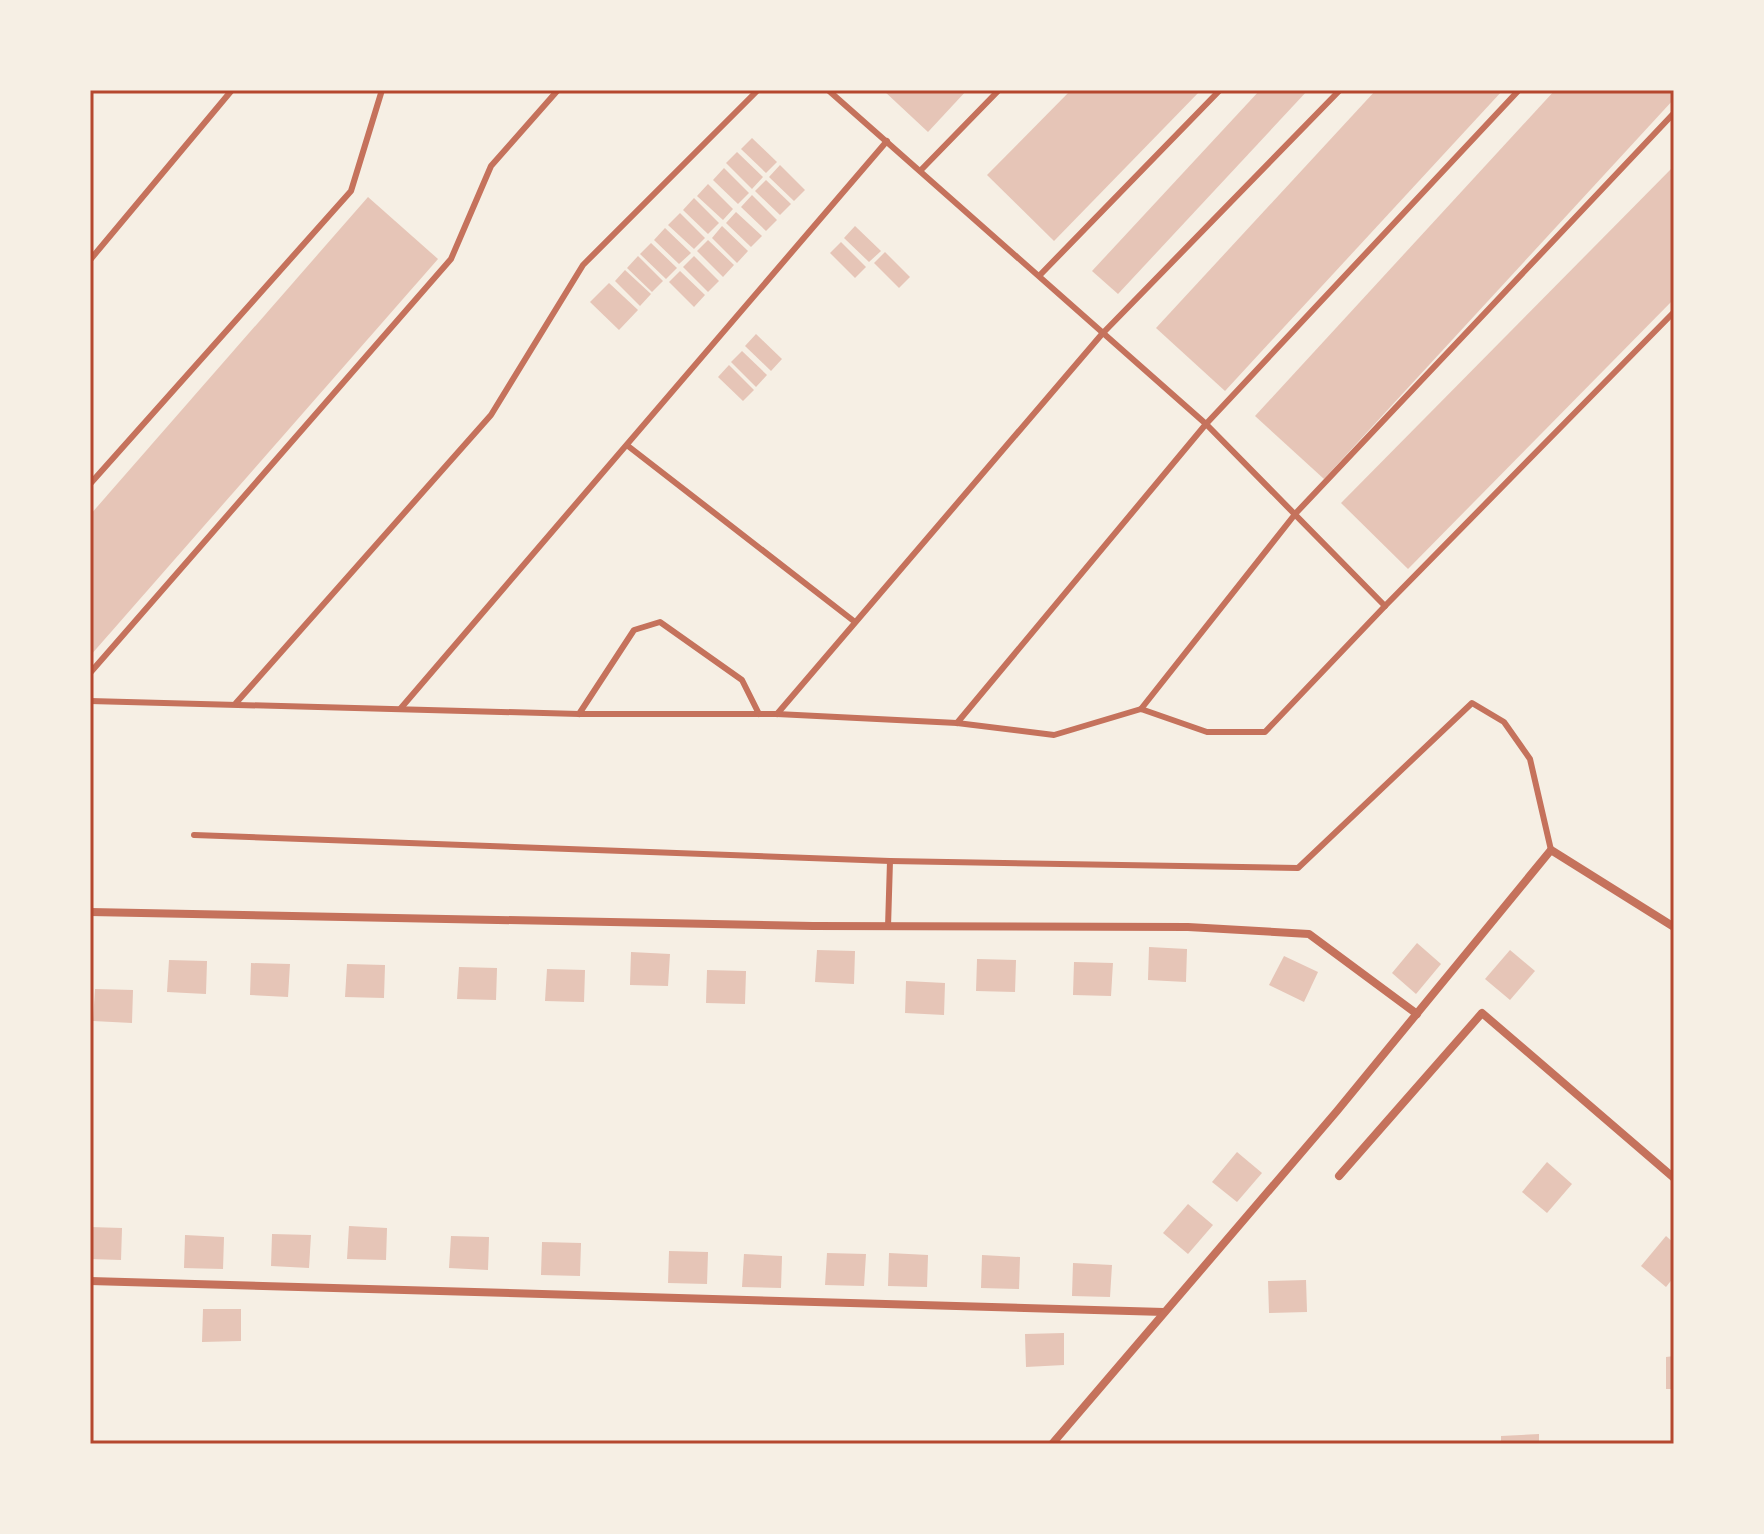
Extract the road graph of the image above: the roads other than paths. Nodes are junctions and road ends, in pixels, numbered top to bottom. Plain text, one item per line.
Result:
1 (232, 90) edge
2 (382, 90) edge
3 (558, 90) edge
4 (758, 90) edge
5 (828, 90) edge
6 (999, 90) edge
7 (1220, 90) edge
8 (1340, 90) edge
9 (1519, 90) edge
10 (1674, 113) edge
11 (887, 141) junction
12 (921, 170) junction
13 (90, 260) edge
14 (1040, 275) junction
15 (1674, 312) edge
16 (1102, 334) junction
17 (1206, 424) junction
18 (628, 446) junction
19 (90, 484) edge
20 (1296, 513) junction
21 (1385, 606) junction
22 (855, 622) junction
23 (90, 673) edge
24 (90, 701) edge
25 (236, 703) junction
26 (401, 708) junction
27 (1141, 709) junction
28 (579, 714) junction
29 (759, 714) junction
30 (777, 714) junction
31 (957, 723) junction
32 (194, 835) dead end
33 (1551, 850) junction
34 (890, 861) junction
35 (90, 912) edge
36 (888, 927) junction
37 (1674, 927) edge
38 (1417, 1014) junction
39 (1339, 1176) dead end
40 (1674, 1178) edge
41 (90, 1281) edge
42 (1164, 1312) junction
43 (1052, 1444) edge

1 - 13 lane
2 - 19 lane
3 - 23 lane
4 - 25 lane
5 - 11 lane
6 - 12 lane
7 - 14 lane
8 - 16 lane
9 - 17 lane
10 - 20 lane
11 - 12 lane
11 - 18 lane
12 - 14 lane
14 - 16 lane
15 - 21 lane
16 - 17 lane
16 - 22 lane
17 - 20 lane
17 - 31 lane
18 - 22 lane
18 - 26 lane
20 - 21 lane
20 - 27 lane
21 - 27 lane
22 - 30 lane
24 - 25 lane
25 - 26 lane
26 - 28 lane
27 - 31 lane
28 - 29 lane
28 - 29 lane
29 - 30 lane
30 - 31 lane
32 - 34 lane
33 - 34 lane
33 - 37 street
33 - 38 street
34 - 36 lane
35 - 36 street
36 - 38 street
38 - 42 street
39 - 40 street
41 - 42 street
42 - 43 street

